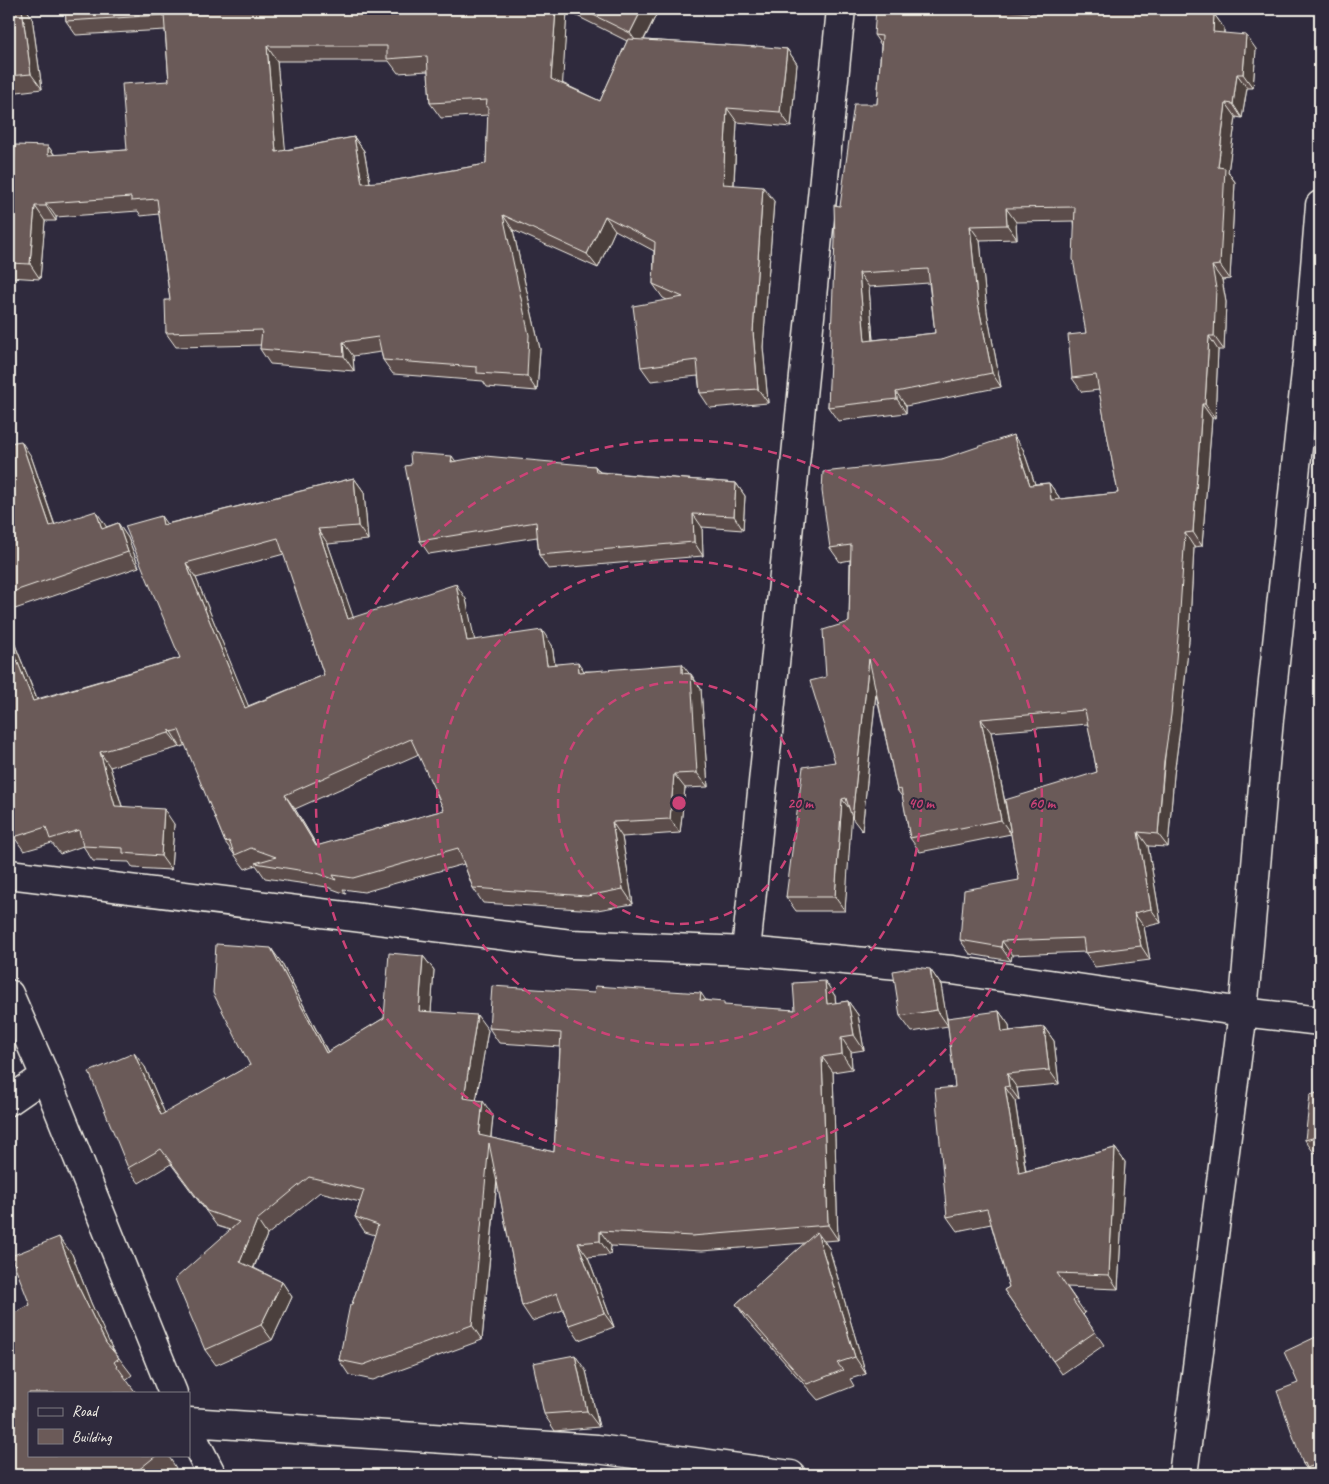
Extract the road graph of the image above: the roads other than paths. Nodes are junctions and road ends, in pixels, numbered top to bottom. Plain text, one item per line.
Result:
1 (841, 9) edge
2 (1320, 205) edge
3 (9, 874) edge
4 (746, 951) junction
5 (9, 994) edge
6 (1243, 1012) junction
7 (1320, 1021) edge
8 (44, 1076) junction
9 (9, 1100) edge
10 (173, 1392) edge
11 (190, 1422) edge
12 (190, 1432) edge
13 (212, 1475) edge
14 (791, 1475) edge
15 (1183, 1475) edge

1 - 4 street
2 - 6 street
3 - 4 street
4 - 6 street
5 - 8 street
6 - 7 street
6 - 15 street
8 - 9 street
8 - 10 street
11 - 14 street
12 - 13 street

